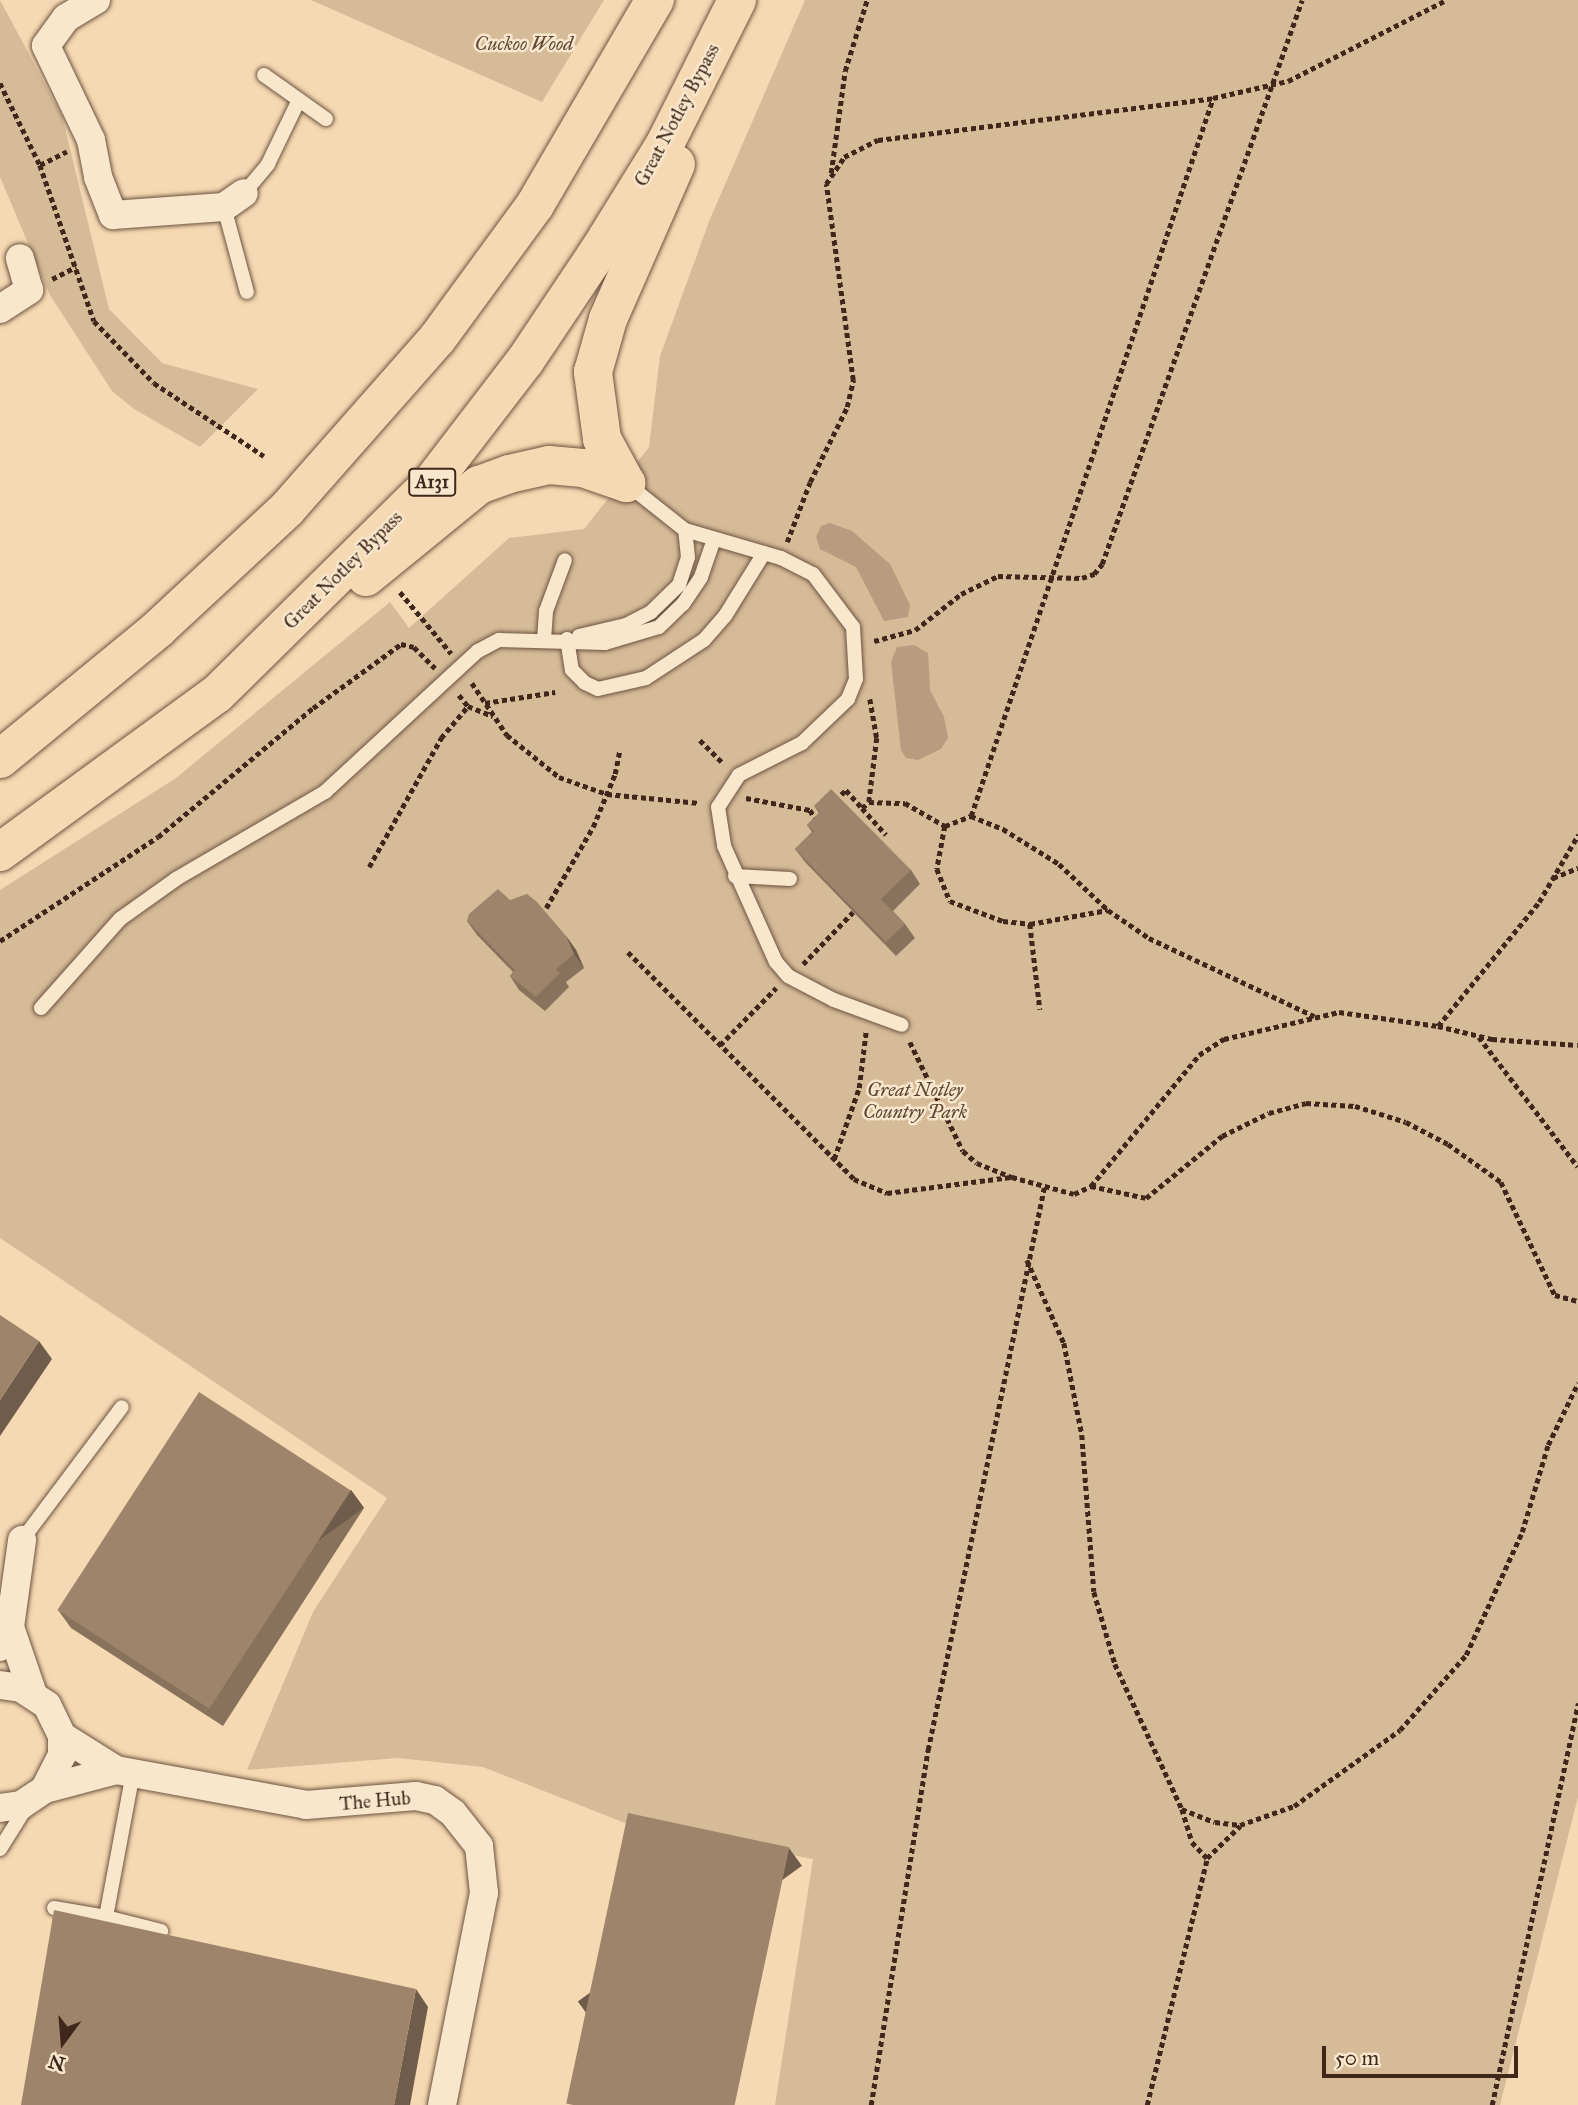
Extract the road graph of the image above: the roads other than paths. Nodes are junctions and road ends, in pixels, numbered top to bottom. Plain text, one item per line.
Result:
1 (96, 0) edge
2 (655, 0) edge
3 (734, 5) edge
4 (264, 75) dead end
5 (299, 100) junction
6 (326, 119) dead end
7 (234, 200) junction
8 (20, 258) dead end
9 (247, 292) dead end
10 (0, 309) edge
11 (626, 483) junction
12 (685, 530) junction
13 (714, 539) junction
14 (764, 553) junction
15 (565, 560) dead end
16 (567, 639) junction
17 (544, 640) junction
18 (217, 694) junction
19 (0, 759) edge
20 (0, 852) edge
21 (736, 876) junction
22 (790, 879) dead end
23 (41, 1008) dead end
24 (902, 1026) road end
25 (122, 1408) dead end
26 (22, 1540) joint
27 (5, 1637) edge
28 (0, 1685) edge
29 (33, 1694) junction
30 (62, 1736) junction
31 (124, 1771) junction
32 (38, 1795) junction
33 (0, 1808) edge
34 (0, 1849) edge
35 (54, 1908) edge
36 (106, 1917) junction
37 (161, 1931) edge
38 (442, 2105) edge

1 - 7 street
2 - 19 highway
3 - 11 highway
3 - 18 highway, Great Notley Bypass / A131
4 - 5 lane
5 - 6 lane
5 - 7 lane
7 - 9 lane
8 - 10 street
11 - 12 lane
11 - 18 highway
12 - 13 lane
12 - 16 lane
13 - 14 lane
13 - 16 lane
14 - 16 lane
14 - 21 lane
15 - 17 lane
16 - 17 lane
17 - 23 lane
18 - 20 highway, Great Notley Bypass / A131
21 - 22 lane
21 - 24 lane
25 - 26 lane
26 - 27 street
27 - 29 street
28 - 29 street
29 - 30 street
30 - 31 street, The Hub
30 - 32 street
31 - 32 street, The Hub
31 - 36 lane
31 - 38 street, The Hub
32 - 33 street, The Hub
32 - 34 lane
35 - 36 lane
36 - 37 lane

